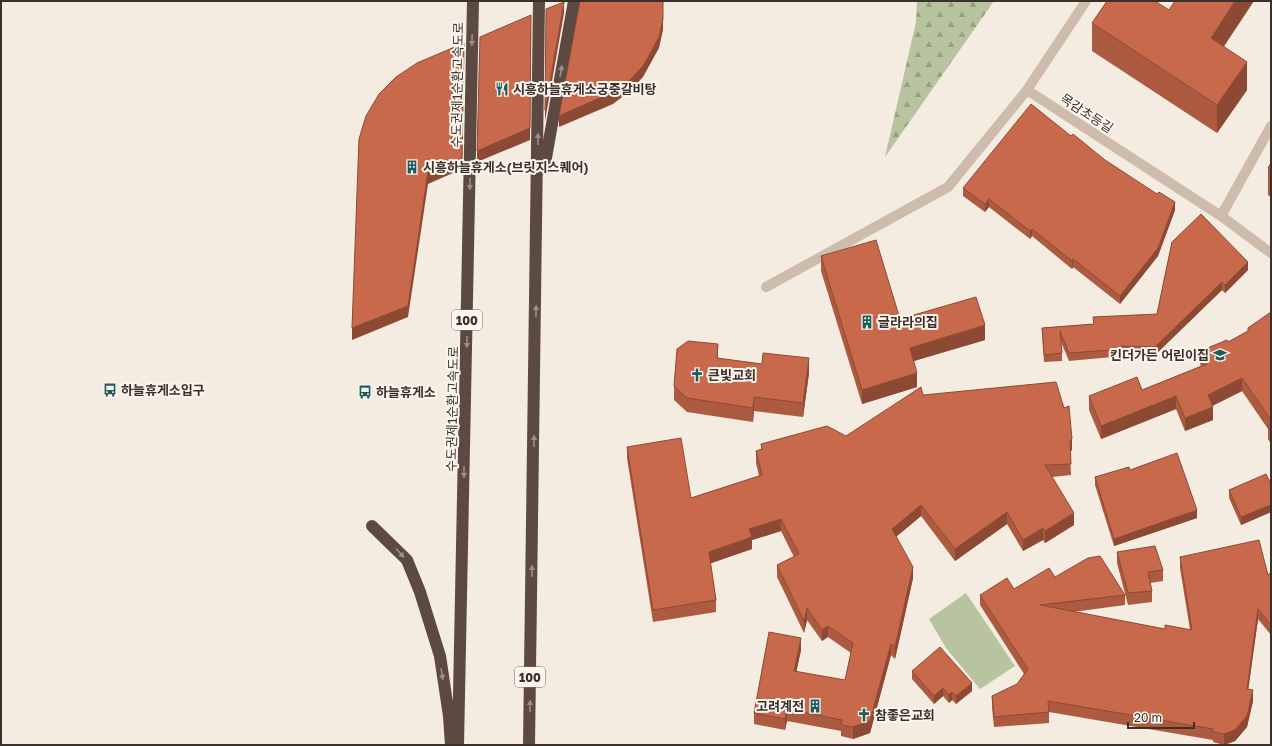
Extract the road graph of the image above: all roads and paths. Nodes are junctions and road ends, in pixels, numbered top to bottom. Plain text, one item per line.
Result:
1 (473, 1) edge
2 (539, 1) edge
3 (574, 1) edge
4 (1086, 1) edge
5 (1027, 90) junction
6 (1271, 126) edge
7 (537, 206) junction
8 (1221, 216) junction
9 (1271, 253) edge
10 (766, 287) dead end
11 (372, 526) dead end
12 (451, 745) edge
13 (458, 745) edge
14 (529, 745) edge

1 -> 13 highway, 수도권제1순환고속도로 / 100
7 -> 2 highway, 100
7 -> 3 highway
4 - 5 street
5 - 8 street, 목감초등길
5 - 10 street
6 - 8 street
14 -> 7 highway, 100
8 - 9 street, 목감초등길
11 -> 12 highway

